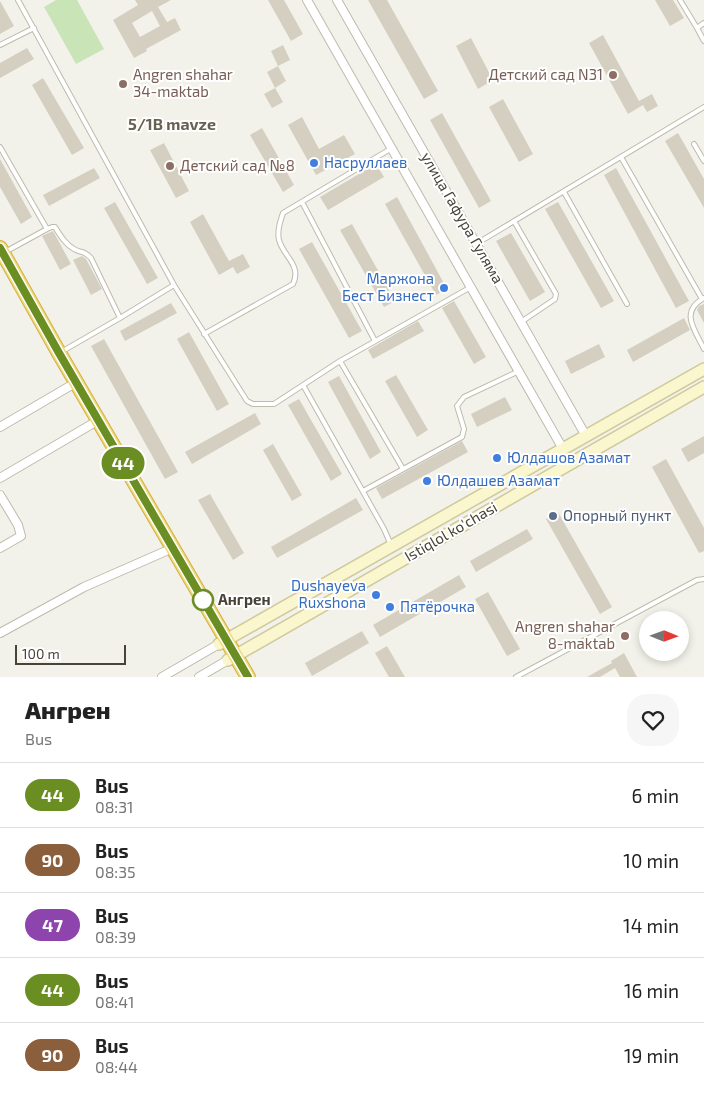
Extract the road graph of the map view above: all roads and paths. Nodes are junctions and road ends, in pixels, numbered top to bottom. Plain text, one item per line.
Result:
1 (18, 0) edge
2 (307, 0) edge
3 (337, 0) edge
4 (680, 0) edge
5 (704, 24) edge
6 (34, 28) junction
7 (696, 28) junction
8 (704, 42) edge
9 (0, 45) edge
10 (704, 107) edge
11 (694, 144) dead end
12 (0, 147) edge
13 (392, 148) junction
14 (621, 157) junction
15 (704, 161) edge
16 (564, 192) junction
17 (302, 202) junction
18 (514, 221) junction
19 (47, 229) junction
20 (476, 244) junction
21 (1, 255) edge
22 (174, 285) junction
23 (471, 287) junction
24 (703, 299) edge
25 (627, 304) dead end
26 (120, 318) junction
27 (521, 322) junction
28 (204, 334) junction
29 (375, 341) junction
30 (704, 349) edge
31 (56, 354) junction
32 (340, 361) junction
33 (704, 369) edge
34 (519, 372) junction
35 (303, 385) junction
36 (70, 386) junction
37 (704, 387) edge
38 (92, 424) junction
39 (0, 427) edge
40 (586, 436) junction
41 (564, 449) junction
42 (403, 469) junction
43 (524, 472) junction
44 (0, 478) edge
45 (531, 486) junction
46 (363, 491) junction
47 (0, 495) edge
48 (392, 546) junction
49 (0, 548) edge
50 (166, 551) junction
51 (704, 579) edge
52 (0, 633) edge
53 (222, 642) junction
54 (232, 658) junction
55 (162, 677) edge
56 (198, 677) edge
57 (238, 677) edge
58 (248, 677) edge
59 (516, 677) edge

1 - 6 lane
2 - 13 street
3 - 20 street, улица Гафура Гуляма
4 - 7 lane
5 - 7 lane
6 - 9 lane
6 - 22 lane
7 - 8 lane
10 - 14 lane
11 - 15 lane
12 - 19 lane
13 - 17 lane
13 - 23 street
14 - 16 lane
14 - 24 lane
16 - 18 lane
16 - 25 lane
17 - 28 lane
17 - 29 lane
18 - 20 lane
18 - 27 lane
19 - 21 lane
19 - 26 lane
20 - 27 street, улица Гафура Гуляма
21 - 31 highway
22 - 26 lane
22 - 28 lane
23 - 29 lane
23 - 34 street
24 - 30 lane
26 - 31 lane
27 - 40 street, улица Гафура Гуляма
28 - 35 lane
29 - 32 lane
31 - 36 highway
31 - 53 highway
32 - 35 lane
32 - 42 lane
33 - 40 main road, Istiqlol ko'chasi
34 - 41 street
34 - 42 lane
35 - 46 lane
36 - 38 highway
36 - 39 street
37 - 45 main road, Istiqlol ko'chasi
38 - 44 street
38 - 50 highway
40 - 41 main road, Istiqlol ko'chasi
41 - 43 main road, Istiqlol ko'chasi
42 - 46 lane
43 - 45 main road
43 - 48 main road, Istiqlol ko'chasi
45 - 54 main road, Istiqlol ko'chasi
46 - 48 lane
47 - 49 street
48 - 53 main road, Istiqlol ko'chasi
50 - 52 street
50 - 53 highway
51 - 59 lane
53 - 54 highway
53 - 55 street, Istiqlol ko'chasi
54 - 56 street, Istiqlol ko'chasi
54 - 57 highway
54 - 58 highway

